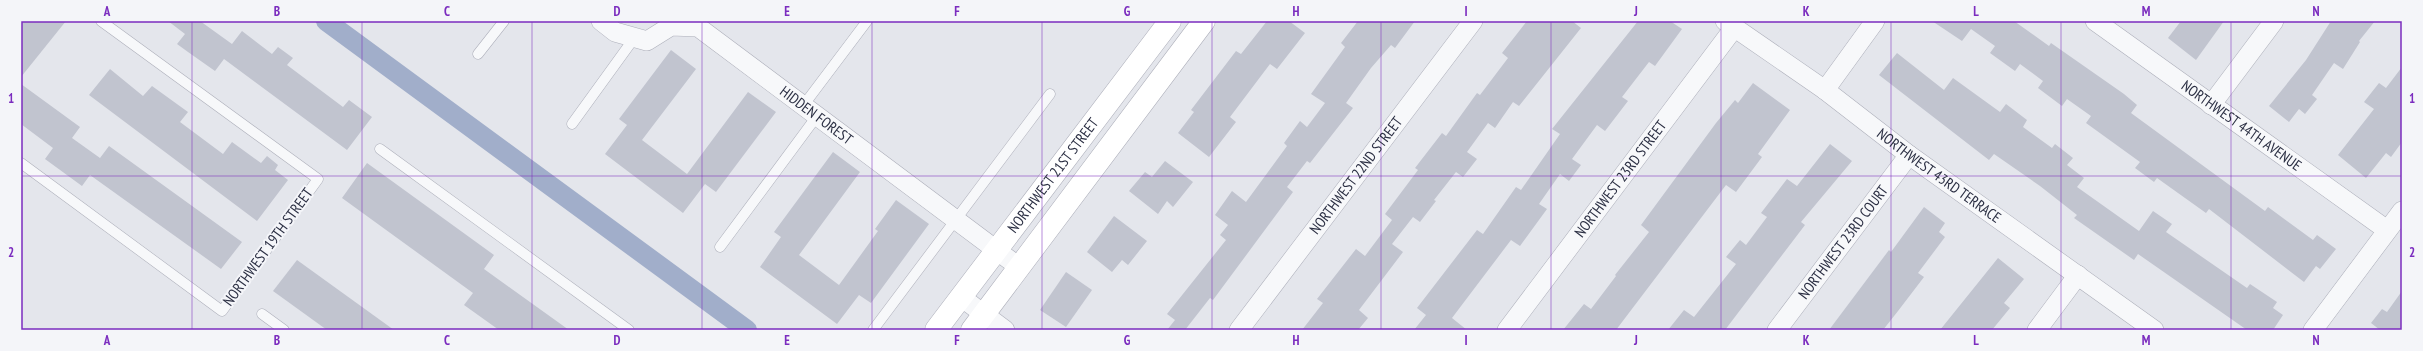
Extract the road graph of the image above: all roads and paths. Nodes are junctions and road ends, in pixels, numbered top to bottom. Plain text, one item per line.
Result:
1 (101, 21) edge
2 (504, 21) edge
3 (601, 21) edge
4 (867, 21) edge
5 (1170, 21) edge
6 (1204, 21) edge
7 (1472, 21) edge
8 (1875, 21) edge
9 (2095, 21) edge
10 (2274, 21) edge
11 (670, 23) edge
12 (1729, 24) edge
13 (635, 38) junction
14 (478, 54) dead end
15 (1825, 90) junction
16 (1050, 94) dead end
17 (2211, 105) junction
18 (810, 111) junction
19 (572, 124) dead end
20 (380, 149) dead end
21 (1909, 155) junction
22 (21, 163) edge
23 (2402, 211) edge
24 (956, 219) junction
25 (2387, 230) junction
26 (720, 248) dead end
27 (997, 250) junction
28 (1019, 267) junction
29 (2078, 275) junction
30 (961, 297) junction
31 (262, 314) dead end
32 (978, 322) edge
33 (284, 330) edge
34 (629, 330) edge
35 (873, 330) edge
36 (936, 330) edge
37 (1005, 330) edge
38 (1240, 330) edge
39 (1507, 330) edge
40 (1777, 330) edge
41 (2037, 330) edge
42 (2154, 330) edge
43 (2313, 330) edge

1 - 22 lane, NORTHWEST 19TH STREET
2 - 14 lane
3 - 13 street, HIDDEN FOREST
4 - 18 lane
5 - 27 street, NORTHWEST 21ST STREET
6 - 28 street, NORTHWEST 21ST STREET
7 - 38 street, NORTHWEST 22ND STREET
8 - 15 street
9 - 17 street, NORTHWEST 44TH AVENUE
10 - 17 street
11 - 13 street, HIDDEN FOREST
11 - 18 street, HIDDEN FOREST
12 - 15 street, NORTHWEST 43RD TERRACE
12 - 39 street, NORTHWEST 23RD STREET
13 - 19 lane
15 - 21 street, NORTHWEST 43RD TERRACE
16 - 24 lane
17 - 25 street, NORTHWEST 44TH AVENUE
18 - 24 street, HIDDEN FOREST
18 - 26 lane
20 - 34 lane
21 - 29 street, NORTHWEST 43RD TERRACE
21 - 40 street, NORTHWEST 23RD COURT
23 - 25 street
24 - 27 street, HIDDEN FOREST
24 - 35 lane
25 - 43 street
27 - 28 street, HIDDEN FOREST
27 - 30 street, NORTHWEST 21ST STREET
28 - 32 street, NORTHWEST 21ST STREET
29 - 41 street
29 - 42 street, NORTHWEST 43RD TERRACE
30 - 32 street
30 - 36 street, NORTHWEST 21ST STREET
31 - 33 lane
32 - 37 street

